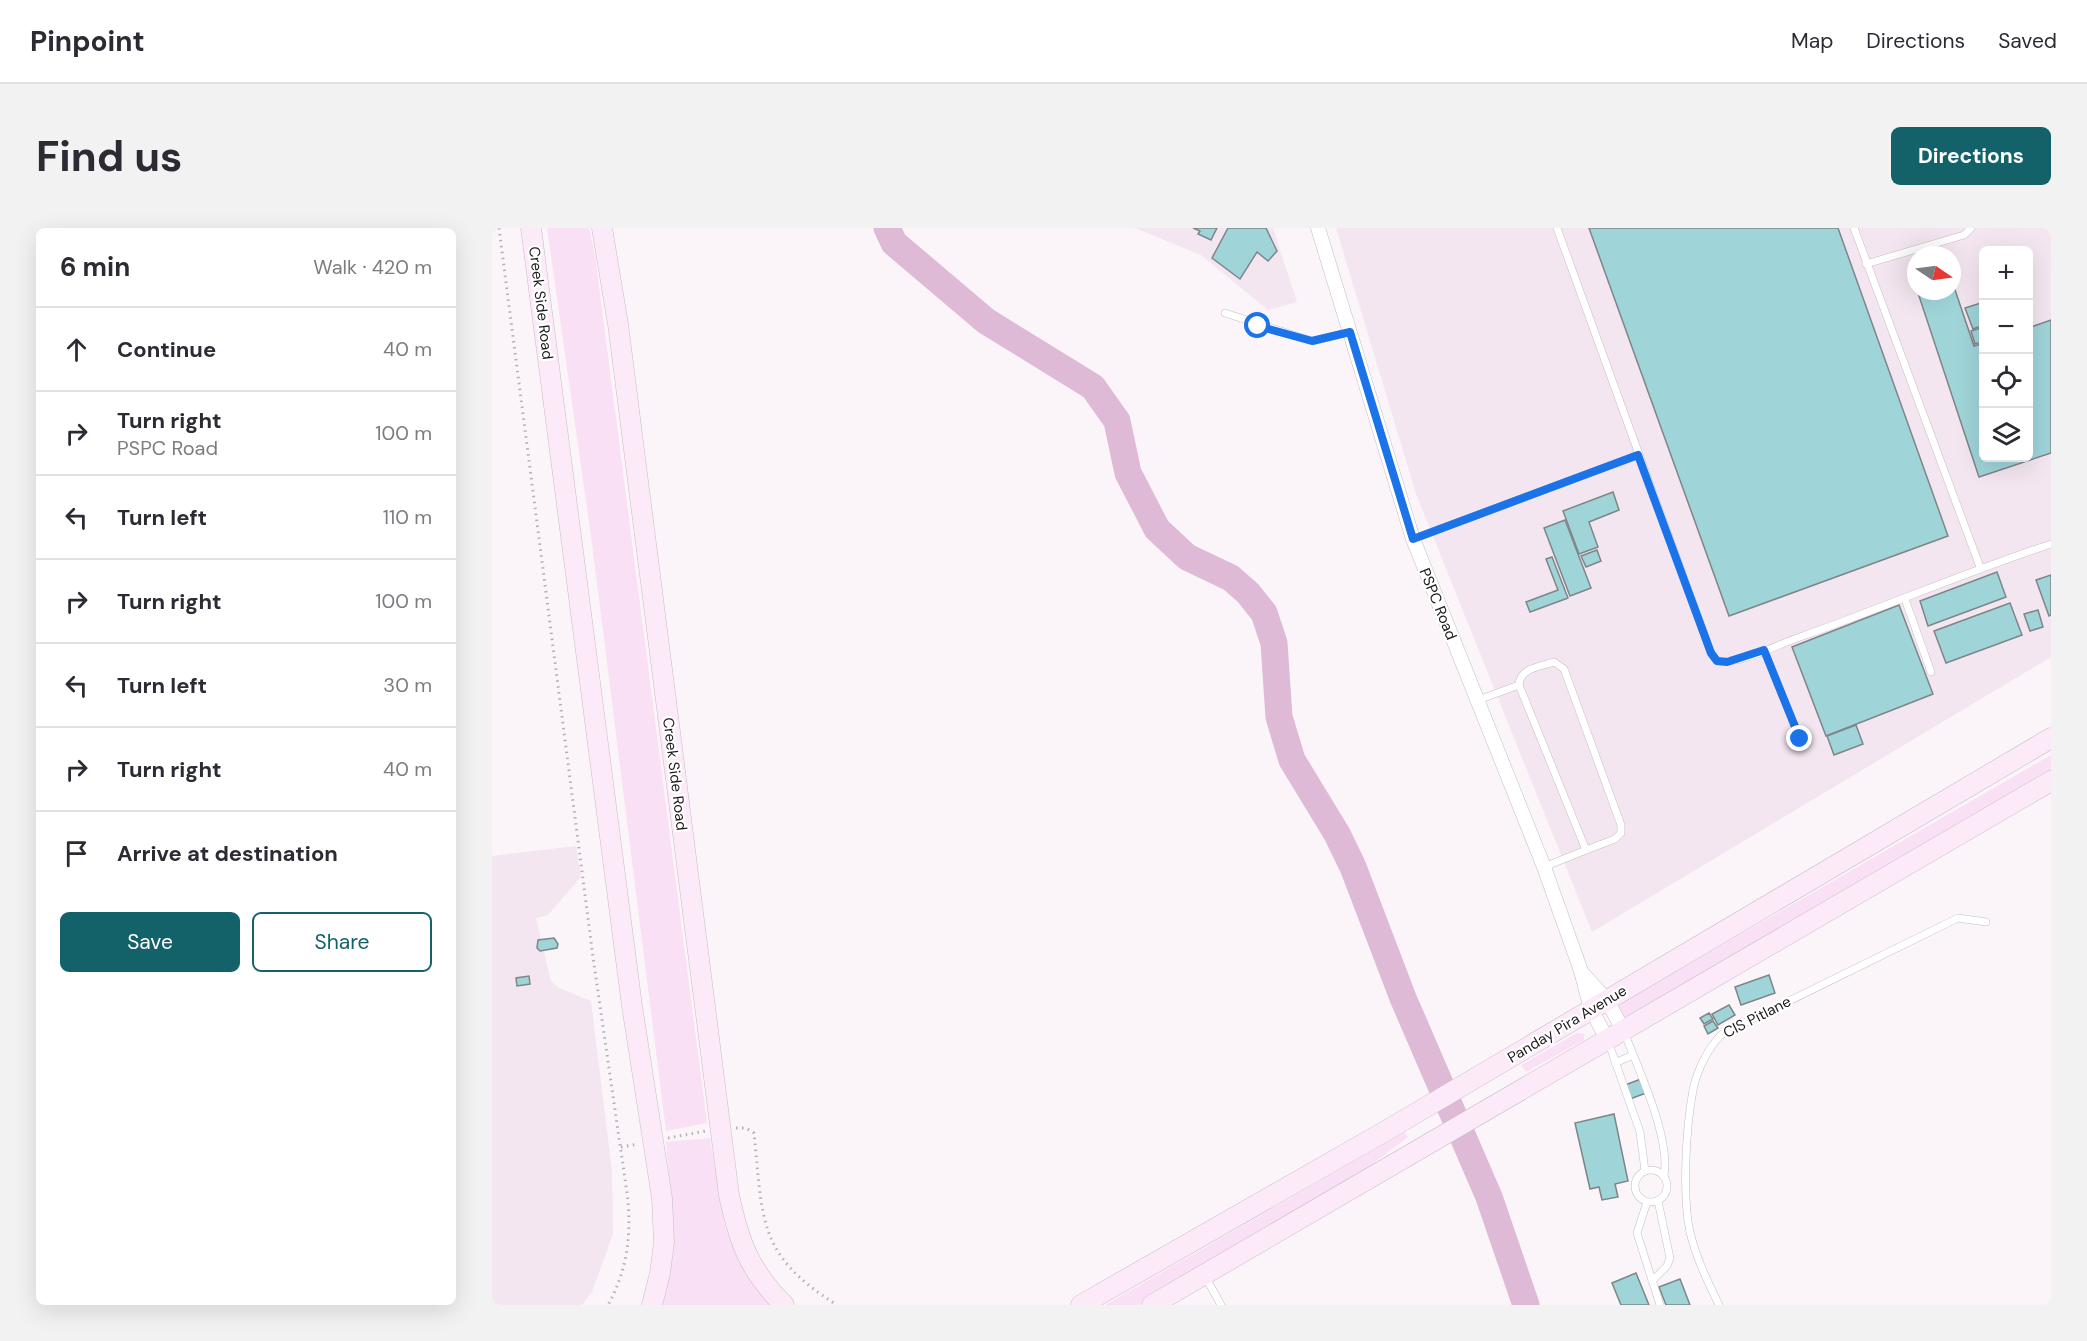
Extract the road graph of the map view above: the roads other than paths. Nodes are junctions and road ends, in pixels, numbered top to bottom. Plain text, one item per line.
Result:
1 (531, 228) edge
2 (602, 228) edge
3 (1318, 228) edge
4 (1557, 228) edge
5 (1854, 228) edge
6 (1971, 228) edge
7 (1866, 264) junction
8 (1225, 313) dead end
9 (1350, 332) junction
10 (1638, 455) junction
11 (1413, 539) junction
12 (2051, 544) edge
13 (1980, 567) junction
14 (1905, 599) junction
15 (1764, 650) junction
16 (1931, 672) dead end
17 (1519, 685) junction
18 (1478, 700) junction
19 (2051, 738) edge
20 (1800, 739) dead end
21 (2051, 781) edge
22 (1586, 850) junction
23 (1544, 867) junction
24 (1986, 922) dead end
25 (1599, 1005) junction
26 (1616, 1036) junction
27 (1633, 1055) junction
28 (1615, 1063) junction
29 (1645, 1171) junction
30 (1664, 1176) junction
31 (1658, 1201) junction
32 (1647, 1202) junction
33 (1205, 1276) junction
34 (1652, 1281) junction
35 (652, 1305) edge
36 (784, 1305) edge
37 (1081, 1305) edge
38 (1152, 1305) edge
39 (1221, 1305) edge
40 (1660, 1305) edge
41 (1719, 1305) edge

1 - 35 main road, Creek Side Road
2 - 36 main road, Creek Side Road
3 - 9 street, PSPC Road
4 - 10 lane
5 - 7 lane
6 - 7 lane
7 - 13 lane
8 - 9 lane
9 - 11 street, PSPC Road
10 - 11 lane
10 - 15 lane
11 - 18 street, PSPC Road
12 - 13 lane
13 - 14 lane
14 - 15 lane
14 - 16 lane
15 - 20 lane
17 - 18 lane
17 - 22 lane
17 - 22 lane
18 - 23 street, PSPC Road
19 - 25 main road, Panday Pira Avenue
21 - 26 main road
22 - 23 lane
23 - 25 street, PSPC Road
24 - 41 lane, CIS Pitlane
25 - 26 street, PSPC Road
25 - 37 main road, Panday Pira Avenue
26 - 27 lane
26 - 28 lane
26 - 33 main road
27 - 28 lane
27 - 30 lane
28 - 29 lane
29 - 30 lane
29 - 32 lane
30 - 31 lane
31 - 32 lane
31 - 34 lane
32 - 34 lane
33 - 38 main road
33 - 39 lane
34 - 40 lane

